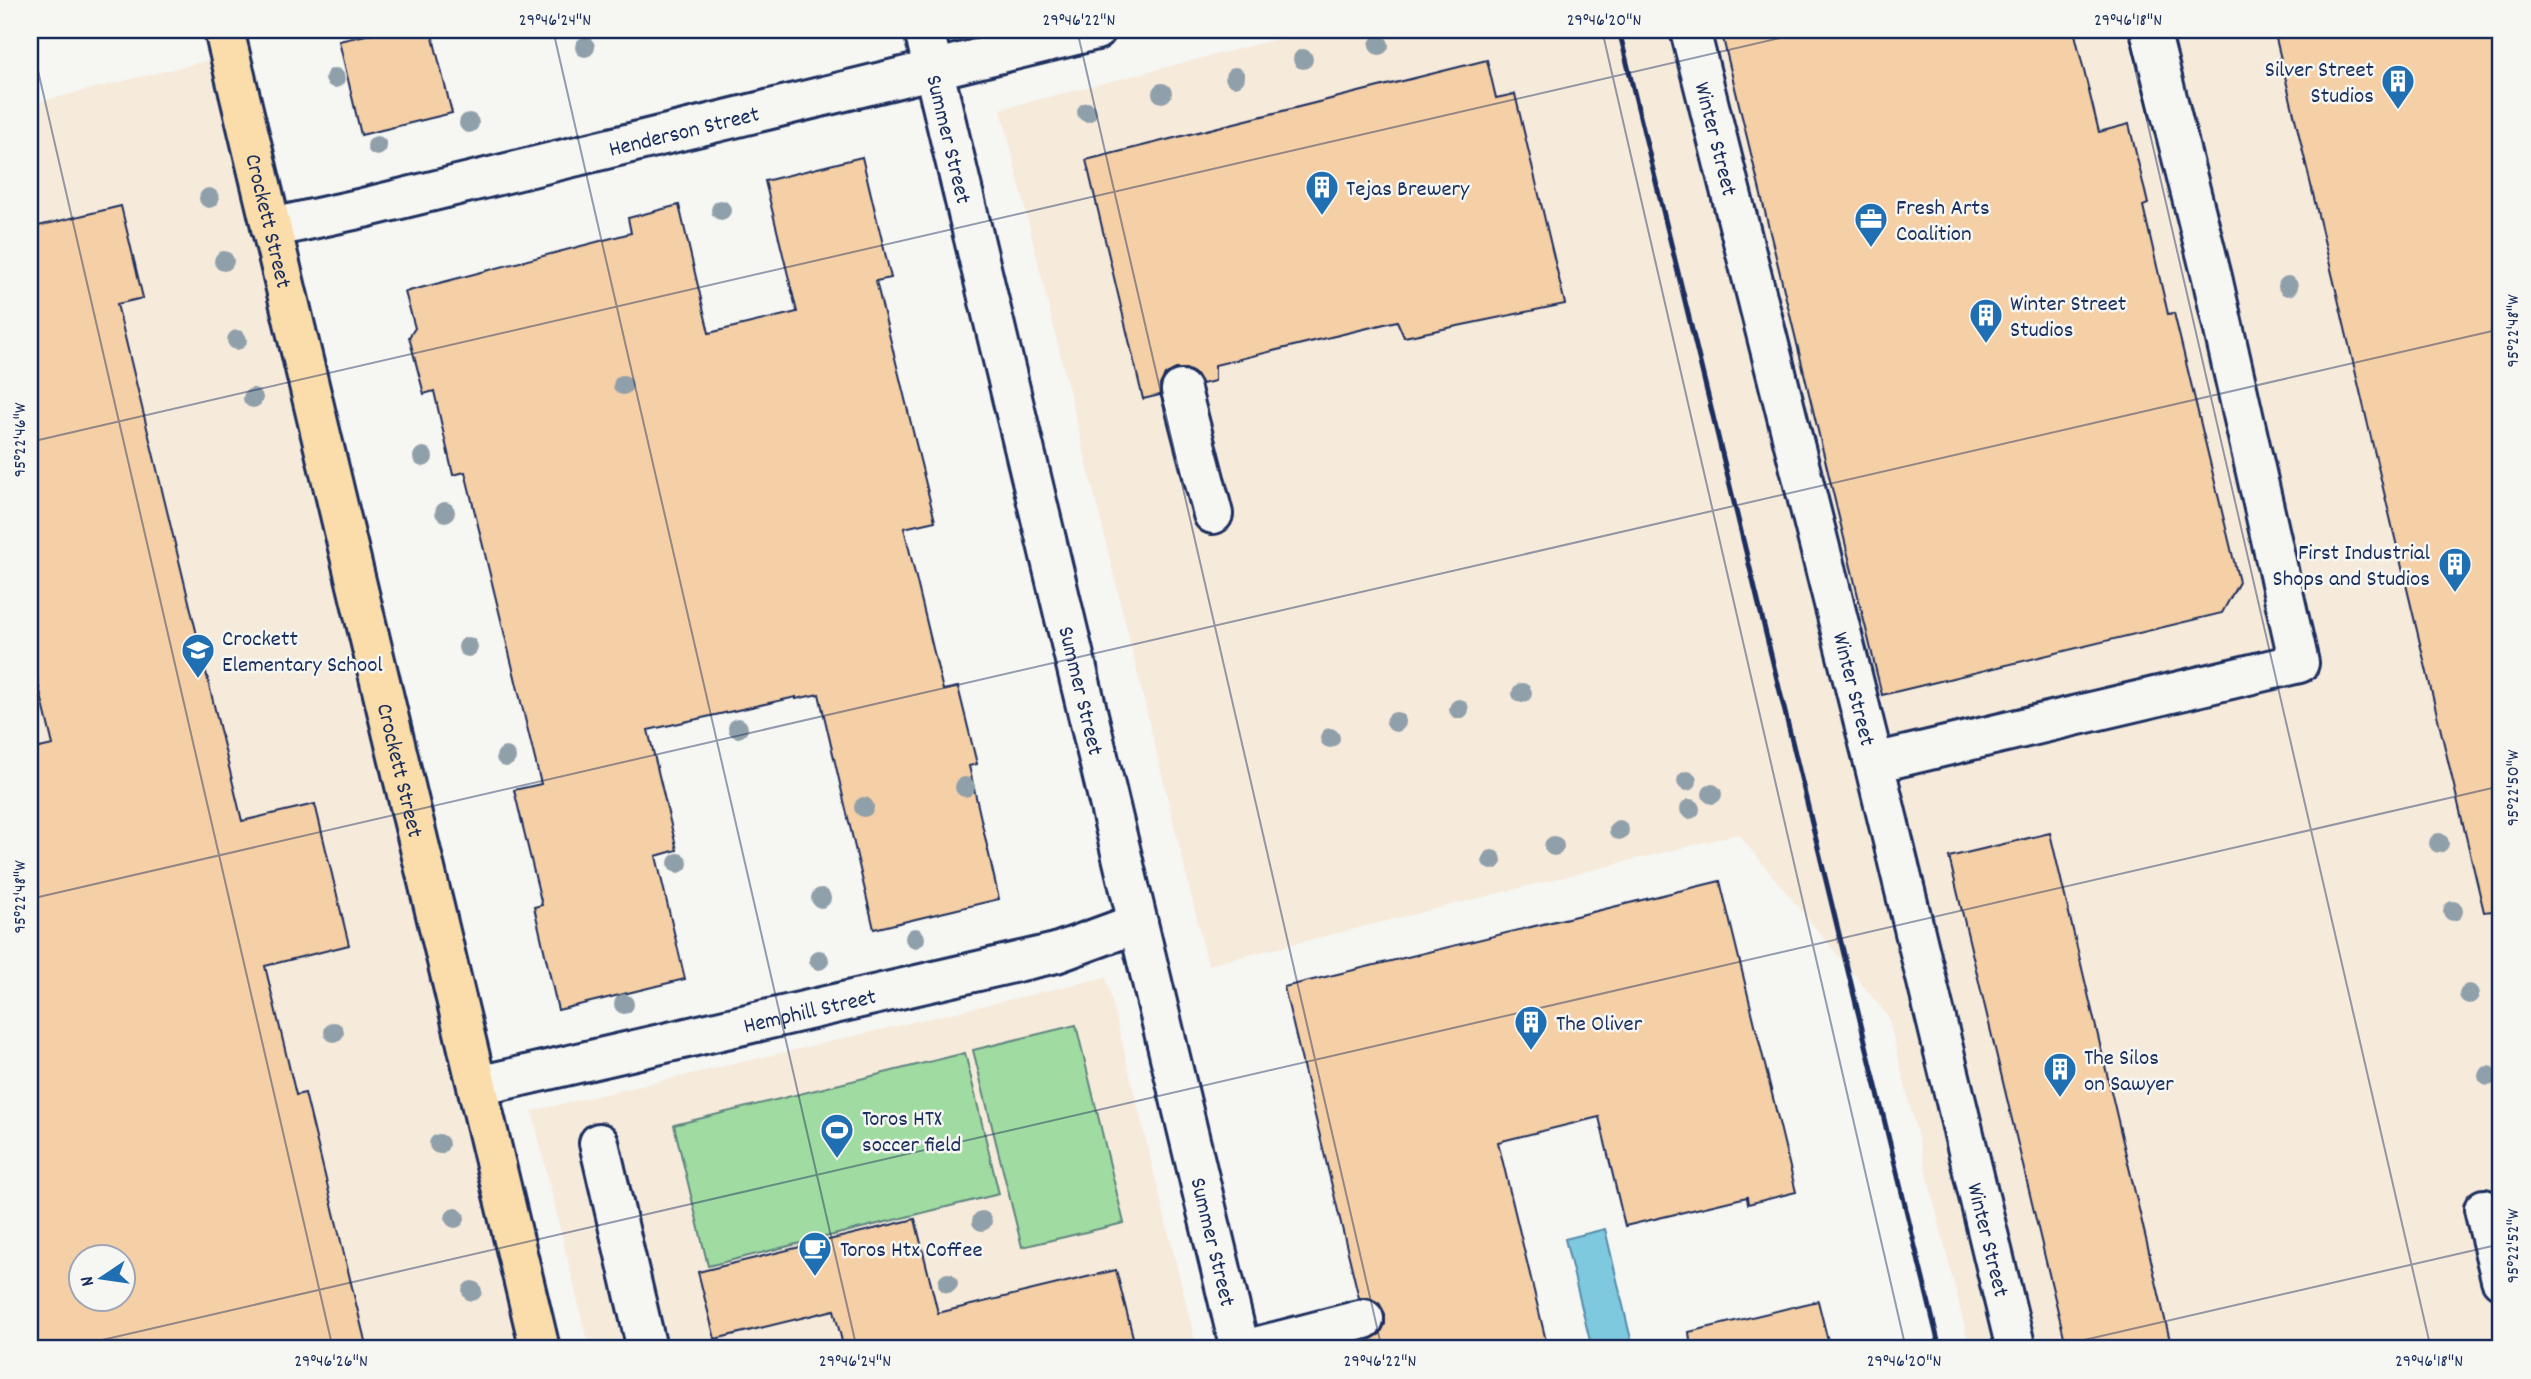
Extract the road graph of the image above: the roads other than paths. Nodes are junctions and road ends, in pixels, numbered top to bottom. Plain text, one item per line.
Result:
1 (224, 30) edge
2 (924, 30) edge
3 (1096, 30) edge
4 (1690, 30) edge
5 (2150, 30) edge
6 (933, 69) junction
7 (271, 228) junction
8 (1181, 390) dead end
9 (1213, 514) dead end
10 (1874, 764) junction
11 (1138, 923) junction
12 (478, 1086) junction
13 (598, 1143) dead end
14 (2484, 1209) dead end
15 (2501, 1279) edge
16 (1364, 1319) dead end
17 (540, 1349) edge
18 (647, 1349) edge
19 (1240, 1349) edge
20 (1248, 1349) edge
21 (2016, 1349) edge

1 - 7 main road, Crockett Street
2 - 6 street, Summer Street
3 - 6 street, Henderson Street
4 - 10 street, Winter Street
5 - 10 street
6 - 7 street, Henderson Street
6 - 11 street, Summer Street
7 - 12 main road, Crockett Street
8 - 9 street
10 - 21 street, Winter Street
11 - 12 street, Hemphill Street
11 - 19 street, Summer Street
12 - 17 main road, Crockett Street
13 - 18 street
14 - 15 street
16 - 20 street

